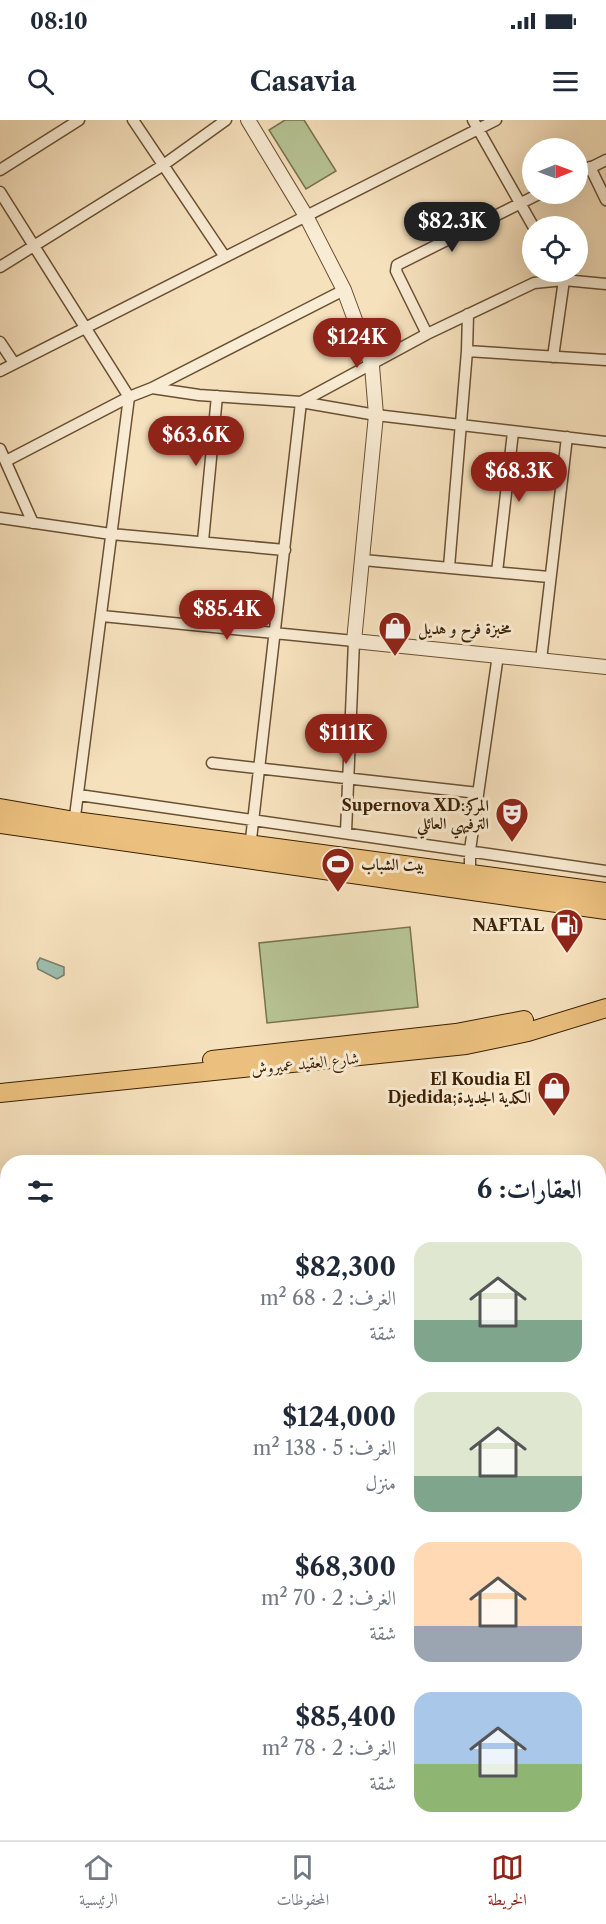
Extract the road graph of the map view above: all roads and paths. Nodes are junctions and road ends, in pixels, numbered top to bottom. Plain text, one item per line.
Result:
1 (79, 120) edge
2 (133, 120) edge
3 (226, 120) edge
4 (248, 120) edge
5 (496, 120) edge
6 (476, 124) edge
7 (606, 160) edge
8 (162, 166) junction
9 (590, 167) joint
10 (0, 170) edge
11 (0, 192) edge
12 (606, 200) edge
13 (520, 203) junction
14 (306, 216) junction
15 (527, 216) edge
16 (34, 246) junction
17 (225, 257) junction
18 (0, 267) edge
19 (588, 281) edge
20 (538, 282) edge
21 (561, 282) edge
22 (606, 284) edge
23 (344, 290) junction
24 (468, 314) junction
25 (85, 328) junction
26 (428, 334) junction
27 (0, 342) edge
28 (467, 351) junction
29 (553, 357) junction
30 (606, 360) edge
31 (14, 363) junction
32 (372, 366) junction
33 (0, 371) edge
34 (152, 388) junction
35 (217, 396) junction
36 (129, 397) junction
37 (301, 402) junction
38 (376, 415) junction
39 (460, 425) junction
40 (513, 432) junction
41 (567, 437) junction
42 (606, 442) edge
43 (0, 449) edge
44 (6, 461) junction
45 (0, 518) edge
46 (33, 524) junction
47 (111, 534) junction
48 (203, 541) junction
49 (285, 550) junction
50 (363, 560) junction
51 (449, 567) junction
52 (497, 572) junction
53 (549, 577) junction
54 (102, 616) junction
55 (277, 631) junction
56 (354, 640) junction
57 (498, 655) junction
58 (541, 660) junction
59 (606, 667) edge
60 (212, 763) dead end
61 (259, 767) junction
62 (348, 780) junction
63 (478, 794) junction
64 (79, 795) junction
65 (0, 808) edge
66 (252, 819) junction
67 (0, 825) edge
68 (73, 828) junction
69 (346, 832) junction
70 (470, 850) junction
71 (250, 851) junction
72 (606, 871) edge
73 (470, 874) junction
74 (606, 892) edge
75 (606, 910) edge
76 (606, 995) edge
77 (606, 1008) edge
78 (125, 1074) junction
79 (0, 1081) edge
80 (0, 1093) edge

1 - 10 street
2 - 8 street
3 - 8 street
4 - 14 street
5 - 6 street
6 - 13 street
6 - 14 street
7 - 9 street
8 - 16 street
8 - 17 street
9 - 12 street
11 - 16 street
13 - 15 street
13 - 26 street
14 - 17 street
14 - 23 street
16 - 18 street
16 - 25 street
17 - 25 street
19 - 22 street
20 - 24 street
21 - 29 street
23 - 32 street
23 - 34 street
24 - 26 street
24 - 28 street
25 - 31 street
25 - 36 street
26 - 32 street
27 - 31 street
28 - 29 street
28 - 39 street
29 - 30 street
31 - 33 street
32 - 37 street
32 - 38 street
34 - 35 street
34 - 36 street
35 - 37 street
35 - 48 street
36 - 44 street
36 - 47 street
37 - 38 street
37 - 49 street
38 - 39 street
38 - 50 street
39 - 40 street
39 - 51 street
40 - 41 street
40 - 52 street
41 - 42 street
41 - 53 street
43 - 44 street
44 - 46 street
45 - 46 street
46 - 47 street
47 - 48 street
47 - 54 street
48 - 49 street
49 - 55 street
50 - 51 street
50 - 56 street
51 - 52 street
52 - 53 street
53 - 58 street
54 - 55 street
54 - 64 street
55 - 56 street
55 - 61 street
56 - 57 street
56 - 62 street
57 - 58 street
57 - 63 street
58 - 59 street
60 - 61 street
61 - 62 street
61 - 66 street
62 - 63 street
62 - 69 street
63 - 70 street
64 - 66 street
64 - 68 street
65 - 68 main road
66 - 69 street
66 - 71 street
67 - 68 main road
68 - 71 main road
69 - 70 street
70 - 72 street
70 - 73 street
71 - 73 main road
71 - 75 main road
73 - 74 main road
76 - 78 main road, شارع العقيد عميروش
77 - 78 main road, شارع العقيد عميروش
78 - 79 main road, شارع العقيد عميروش
78 - 80 main road, شارع العقيد عميروش

